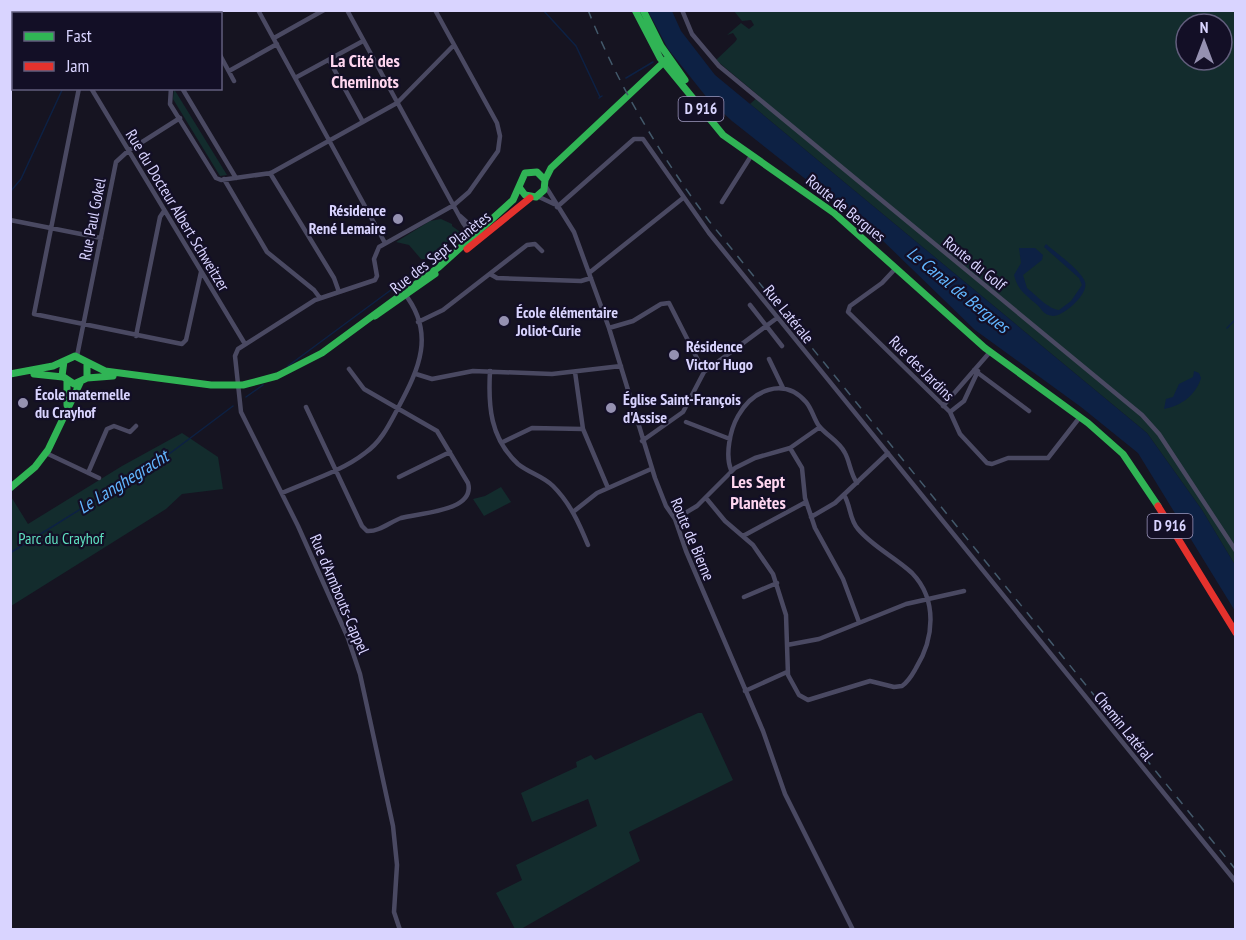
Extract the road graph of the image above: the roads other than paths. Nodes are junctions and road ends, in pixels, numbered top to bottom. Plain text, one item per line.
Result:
1 (258, 10) edge
2 (324, 10) edge
3 (347, 10) edge
4 (435, 10) edge
5 (635, 10) edge
6 (643, 10) edge
7 (682, 10) edge
8 (274, 38) junction
9 (363, 41) junction
10 (277, 44) junction
11 (454, 45) junction
12 (222, 58) edge
13 (329, 60) junction
14 (667, 62) junction
15 (229, 70) junction
16 (295, 78) junction
17 (234, 81) dead end
18 (79, 90) edge
19 (92, 90) edge
20 (170, 90) edge
21 (183, 90) edge
22 (398, 103) junction
23 (180, 118) junction
24 (363, 122) junction
25 (330, 141) junction
26 (572, 147) junction
27 (128, 151) junction
28 (751, 156) junction
29 (535, 172) junction
30 (270, 173) junction
31 (236, 178) junction
32 (224, 179) junction
33 (545, 183) junction
34 (519, 188) junction
35 (534, 197) junction
36 (683, 198) junction
37 (722, 202) dead end
38 (454, 205) junction
39 (557, 206) junction
40 (164, 211) junction
41 (10, 220) edge
42 (50, 227) junction
43 (101, 237) junction
44 (478, 237) junction
45 (385, 243) junction
46 (542, 251) dead end
47 (896, 268) junction
48 (201, 272) junction
49 (490, 274) junction
50 (590, 275) junction
51 (339, 292) junction
52 (405, 294) junction
53 (320, 298) junction
54 (750, 305) dead end
55 (777, 318) junction
56 (418, 322) junction
57 (83, 326) junction
58 (767, 326) junction
59 (609, 328) junction
60 (136, 336) junction
61 (245, 344) junction
62 (782, 346) dead end
63 (990, 352) junction
64 (77, 356) junction
65 (768, 359) dead end
66 (64, 361) junction
67 (87, 363) junction
68 (621, 366) junction
69 (349, 369) dead end
70 (490, 371) junction
71 (976, 371) junction
72 (575, 372) junction
73 (704, 372) junction
74 (10, 374) edge
75 (416, 374) junction
76 (134, 376) junction
77 (65, 379) junction
78 (83, 380) junction
79 (237, 385) junction
80 (783, 388) junction
81 (943, 406) junction
82 (306, 407) dead end
83 (398, 408) junction
84 (1029, 411) dead end
85 (950, 412) junction
86 (65, 416) junction
87 (1080, 417) junction
88 (686, 422) dead end
89 (136, 426) dead end
90 (820, 427) junction
91 (583, 429) junction
92 (730, 439) junction
93 (642, 441) junction
94 (503, 442) junction
95 (790, 448) junction
96 (450, 452) junction
97 (46, 453) junction
98 (888, 453) junction
99 (335, 468) junction
100 (651, 469) junction
101 (731, 470) junction
102 (87, 472) junction
103 (399, 477) dead end
104 (99, 478) dead end
105 (857, 483) junction
106 (10, 488) edge
107 (608, 488) junction
108 (282, 493) junction
109 (844, 495) junction
110 (706, 498) junction
111 (806, 502) junction
112 (573, 512) junction
113 (811, 517) junction
114 (675, 519) junction
115 (743, 536) junction
116 (588, 545) dead end
117 (1236, 551) edge
118 (777, 583) junction
119 (994, 586) joint
120 (964, 591) dead end
121 (744, 597) dead end
122 (926, 598) junction
123 (860, 622) junction
124 (1236, 633) edge
125 (787, 645) junction
126 (787, 672) junction
127 (746, 691) junction
128 (1236, 882) edge
129 (400, 930) edge
130 (854, 930) edge

1 - 8 street
2 - 8 street
3 - 9 street
4 - 11 street
5 - 14 street, Route de Bergues / D 916
6 - 14 street, Route de Bergues / D 916
7 - 117 street, Route du Golf
8 - 10 street
9 - 13 street
9 - 22 street
10 - 15 street
10 - 16 street
11 - 22 street
11 - 38 street
12 - 15 street
13 - 16 street
13 - 24 street
14 - 26 street
14 - 28 street, Route de Bergues / D 916
15 - 17 street
16 - 25 street
18 - 42 street
19 - 27 street, Rue du Docteur Albert Schweitzer
20 - 23 street
21 - 31 street
22 - 24 street
22 - 38 street
23 - 27 street, Rue Paul Gokel
23 - 32 street
24 - 25 street
25 - 30 street
25 - 45 street
26 - 29 street
26 - 33 street
27 - 40 street, Rue du Docteur Albert Schweitzer
27 - 43 street, Rue Paul Gokel
28 - 37 street
28 - 47 street, Route de Bergues / D 916
29 - 33 street
29 - 34 street
30 - 31 street
30 - 51 street
31 - 32 street
32 - 53 street
33 - 35 street
33 - 39 street, Route de Bierne
34 - 35 street
34 - 44 street, Rue des Sept Planètes
35 - 39 street, Route de Bierne
35 - 44 street, Rue des Sept Planètes
36 - 39 street, Rue Latérale
36 - 50 street
36 - 55 street, Rue Latérale
38 - 44 street
38 - 45 street
39 - 50 street, Route de Bierne
40 - 48 street, Rue du Docteur Albert Schweitzer
40 - 60 street
41 - 42 street
42 - 43 street
42 - 57 street
43 - 57 street, Rue Paul Gokel
44 - 52 street, Rue des Sept Planètes
45 - 51 street
46 - 49 street
47 - 63 street, Route de Bergues / D 916
47 - 81 street, Rue des Jardins
48 - 60 street
48 - 61 street, Rue du Docteur Albert Schweitzer
49 - 50 street
49 - 56 street
50 - 59 street, Route de Bierne
51 - 53 street
52 - 56 street
52 - 79 street, Rue des Sept Planètes
53 - 61 street
54 - 58 street
55 - 58 street
55 - 98 street, Rue Latérale
56 - 75 street
57 - 60 street
57 - 64 street, Rue Paul Gokel
58 - 62 street
58 - 73 street
59 - 68 street, Route de Bierne
59 - 73 street
61 - 79 street, Rue d'Armbouts-Cappel
63 - 71 street
63 - 87 street, Route de Bergues / D 916
64 - 66 street
64 - 67 street
65 - 80 street
66 - 74 street
66 - 77 street
67 - 76 street
67 - 78 street
68 - 72 street
68 - 93 street, Route de Bierne
69 - 83 street
70 - 72 street
70 - 75 street
70 - 94 street
71 - 81 street
71 - 84 street
71 - 85 street
72 - 91 street
73 - 93 street
74 - 77 street
75 - 83 street
76 - 78 street
76 - 79 street, Rue des Sept Planètes
77 - 78 street
77 - 86 street
78 - 86 street
79 - 108 street, Rue d'Armbouts-Cappel
80 - 90 street
80 - 92 street
81 - 85 street, Rue des Jardins
82 - 99 street
83 - 96 street
83 - 99 street
85 - 87 street, Rue des Jardins
86 - 97 street
87 - 124 street, Route de Bergues / D 916
88 - 92 street
89 - 102 street
90 - 95 street
90 - 105 street
91 - 94 street
91 - 107 street
92 - 101 street
93 - 100 street, Route de Bierne
94 - 112 street
95 - 101 street
95 - 111 street
96 - 99 street
96 - 103 street
97 - 102 street
97 - 106 street
98 - 105 street
98 - 119 street, Rue Latérale
99 - 108 street
100 - 107 street
100 - 114 street, Route de Bierne
101 - 110 street
102 - 104 street
105 - 109 street
107 - 112 street
108 - 129 street, Rue d'Armbouts-Cappel
109 - 113 street
109 - 122 street
110 - 114 street
110 - 115 street
111 - 113 street
111 - 115 street
112 - 116 street
113 - 123 street
114 - 127 street, Route de Bierne
115 - 118 street
118 - 121 street
118 - 125 street
119 - 128 street, Chemin Latéral
120 - 122 street
122 - 123 street
122 - 126 street
123 - 125 street
125 - 126 street
126 - 127 street
127 - 130 street, Route de Bierne

